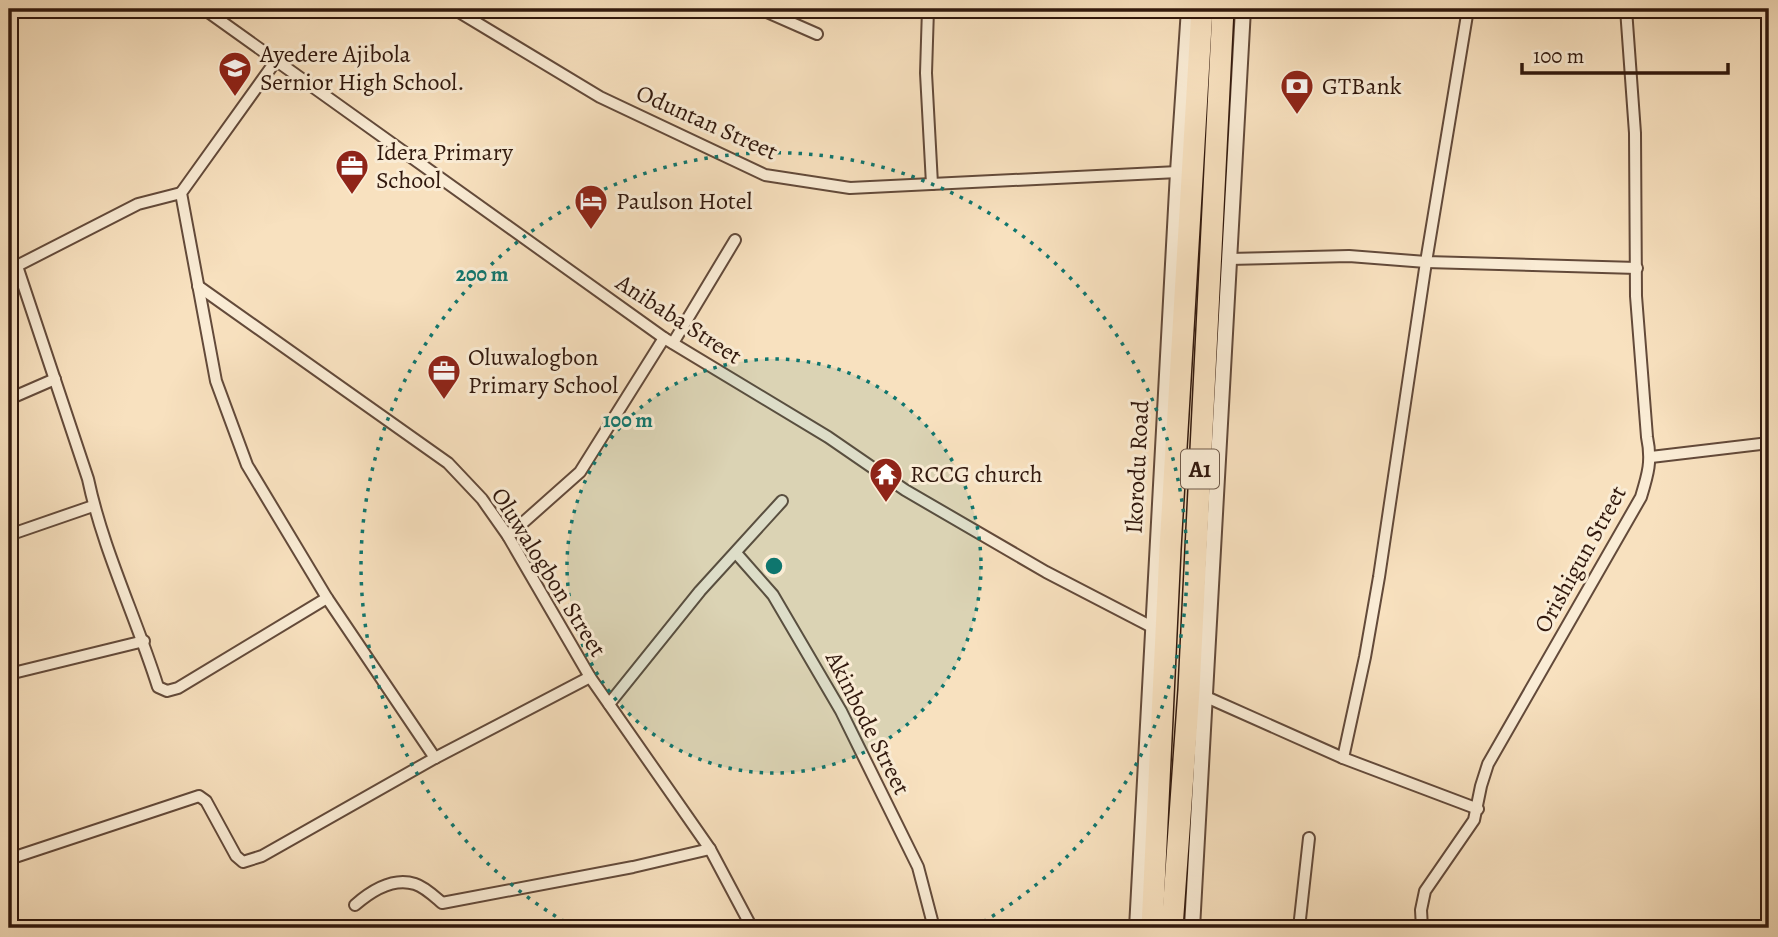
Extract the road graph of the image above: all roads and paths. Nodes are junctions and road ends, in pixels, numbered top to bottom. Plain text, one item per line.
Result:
1 (204, 9) edge
2 (454, 9) edge
3 (760, 9) edge
4 (928, 9) edge
5 (1223, 9) edge
6 (1243, 9) edge
7 (1468, 9) edge
8 (1626, 9) edge
9 (1195, 16) edge
10 (817, 34) dead end
11 (275, 62) junction
12 (1186, 154) junction
13 (1178, 172) junction
14 (932, 184) junction
15 (181, 193) junction
16 (735, 240) dead end
17 (9, 257) edge
18 (1229, 259) junction
19 (1426, 261) junction
20 (13, 268) edge
21 (1637, 268) junction
22 (198, 286) junction
23 (668, 341) junction
24 (54, 379) junction
25 (9, 399) edge
26 (1769, 443) edge
27 (1651, 457) junction
28 (782, 501) dead end
29 (93, 506) junction
30 (9, 535) edge
31 (508, 536) junction
32 (736, 553) junction
33 (327, 598) junction
34 (1154, 628) junction
35 (144, 641) junction
36 (9, 674) edge
37 (590, 677) junction
38 (1204, 696) junction
39 (609, 704) junction
40 (435, 758) junction
41 (1343, 758) junction
42 (1478, 809) junction
43 (1308, 838) dead end
44 (710, 849) junction
45 (9, 859) edge
46 (355, 905) dead end
47 (752, 928) edge
48 (934, 928) edge
49 (1137, 928) edge
50 (1152, 928) edge
51 (1172, 928) edge
52 (1192, 928) edge
53 (1299, 928) edge
54 (1422, 928) edge

1 - 11 street, Anibaba Street
2 - 14 street, Oduntan Street
3 - 10 street
4 - 14 street
5 - 51 highway, A1
6 - 18 street
7 - 19 street
8 - 21 street, Orishigun Street
9 - 12 highway, Ikorodu Road / A1
11 - 15 street
11 - 23 street, Anibaba Street
12 - 13 street, Ikorodu Road
12 - 50 highway, Ikorodu Road / A1
13 - 14 street, Oduntan Street
13 - 34 street, Ikorodu Road
15 - 20 street
15 - 22 street
16 - 23 street
17 - 20 street
18 - 19 street
18 - 38 street
19 - 21 street
19 - 41 street
20 - 24 street
21 - 27 street, Orishigun Street
22 - 31 street, Oluwalogbon Street
22 - 33 street
23 - 31 street
23 - 34 street, Anibaba Street
24 - 25 street
24 - 29 street
26 - 27 street
27 - 42 street, Orishigun Street
28 - 32 street
29 - 30 street
29 - 35 street
31 - 37 street, Oluwalogbon Street
32 - 39 street
32 - 48 street, Akinbode Street
33 - 35 street
33 - 40 street
34 - 49 street, Ikorodu Road
35 - 36 street
37 - 39 street, Oluwalogbon Street
37 - 40 street
38 - 41 street
38 - 52 street
39 - 44 street, Oluwalogbon Street
40 - 45 street
41 - 42 street
42 - 54 street, Orishigun Street
43 - 53 street
44 - 46 street
44 - 47 street, Oluwalogbon Street

